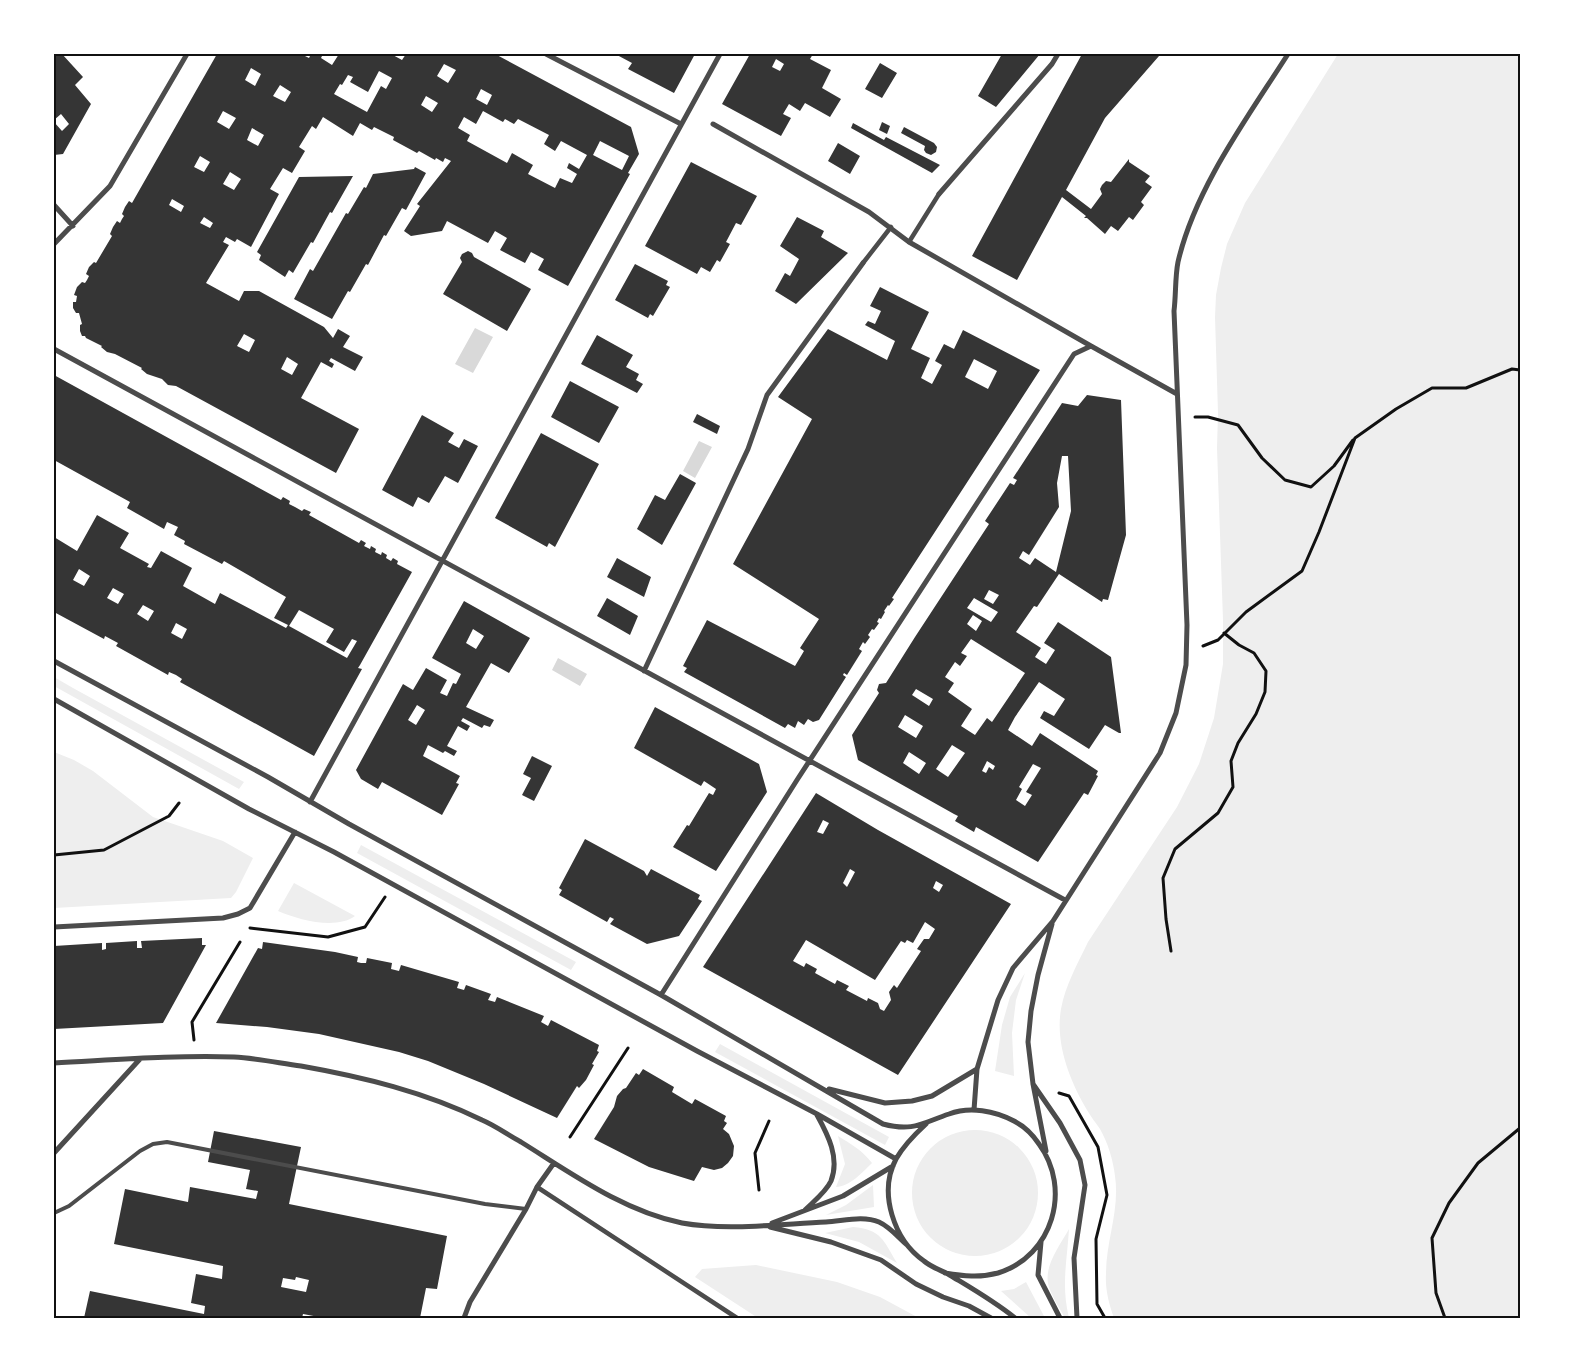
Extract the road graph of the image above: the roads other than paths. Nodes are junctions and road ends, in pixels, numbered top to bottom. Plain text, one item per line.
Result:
1 (186, 54) edge
2 (546, 54) edge
3 (720, 54) edge
4 (1058, 54) edge
5 (1288, 54) edge
6 (681, 124) junction
7 (713, 124) dead end
8 (939, 194) joint
9 (54, 205) edge
10 (73, 226) junction
11 (891, 227) junction
12 (909, 242) junction
13 (54, 244) edge
14 (863, 263) joint
15 (1091, 346) junction
16 (54, 349) edge
17 (1177, 394) junction
18 (442, 559) junction
19 (54, 660) edge
20 (644, 671) junction
21 (54, 699) edge
22 (810, 762) junction
23 (310, 802) junction
24 (295, 832) junction
25 (1065, 900) junction
26 (1053, 921) junction
27 (54, 927) edge
28 (662, 994) junction
29 (140, 1059) junction
30 (54, 1063) edge
31 (977, 1068) junction
32 (1033, 1084) junction
33 (824, 1088) junction
34 (974, 1110) junction
35 (817, 1114) junction
36 (928, 1122) junction
37 (54, 1153) edge
38 (1047, 1154) junction
39 (896, 1159) junction
40 (554, 1162) junction
41 (893, 1166) junction
42 (537, 1187) junction
43 (526, 1209) junction
44 (802, 1212) junction
45 (54, 1213) edge
46 (765, 1225) junction
47 (1041, 1241) junction
48 (907, 1245) junction
49 (945, 1273) junction
50 (464, 1318) edge
51 (737, 1318) edge
52 (991, 1318) edge
53 (1015, 1318) edge
54 (1060, 1318) edge
55 (1077, 1318) edge

1 - 10 street
2 - 6 street
3 - 6 street
4 - 8 street
5 - 17 street
6 - 18 street
7 - 11 street
8 - 12 street
9 - 10 street
10 - 13 street
11 - 12 street
11 - 14 street
12 - 15 street
14 - 20 street
15 - 17 street
15 - 22 street
16 - 18 street
17 - 25 street
18 - 20 street
18 - 23 street
19 - 23 street
20 - 22 street
21 - 24 street
22 - 25 street
22 - 28 street
23 - 28 street
24 - 27 street
24 - 35 street
25 - 26 street
26 - 31 street
26 - 32 street
28 - 33 street
29 - 30 street
29 - 37 street
29 - 40 street
31 - 33 street
31 - 34 street
32 - 38 street
32 - 55 street
33 - 36 street
34 - 36 street
34 - 38 street
35 - 39 street
35 - 44 street
36 - 39 street
38 - 47 street
39 - 41 street
40 - 42 street
40 - 46 street
41 - 44 street
41 - 48 street
42 - 43 street
42 - 51 street
43 - 45 lane
43 - 50 street
44 - 46 street
46 - 48 street
46 - 52 street
47 - 49 street
47 - 54 street
48 - 49 street
49 - 53 street

